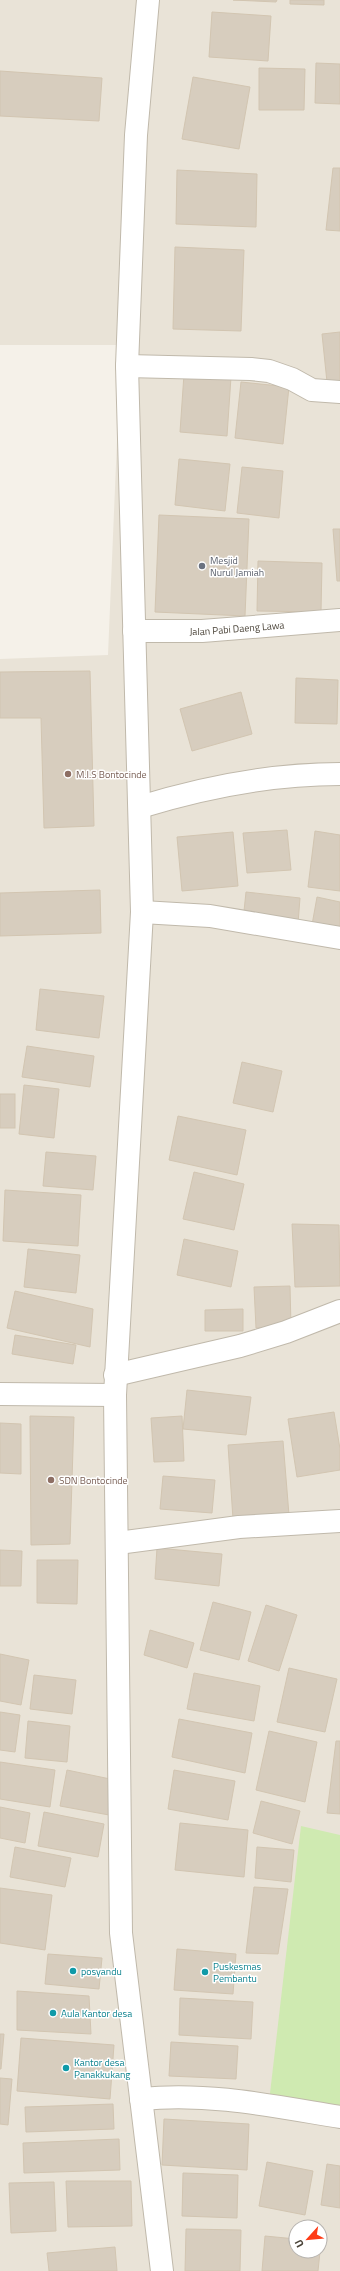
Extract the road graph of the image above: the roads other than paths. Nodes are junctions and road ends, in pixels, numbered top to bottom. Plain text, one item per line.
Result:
1 (148, 0) edge
2 (127, 366) junction
3 (340, 392) edge
4 (340, 620) edge
5 (134, 630) junction
6 (340, 774) edge
7 (140, 807) junction
8 (142, 912) junction
9 (340, 938) edge
10 (340, 1311) edge
11 (115, 1385) junction
12 (0, 1394) edge
13 (340, 1521) edge
14 (118, 1544) junction
15 (141, 2100) junction
16 (340, 2117) edge
17 (162, 2271) edge

1 - 2 street
2 - 3 street
2 - 5 street
4 - 5 street, Jalan Pabi Daeng Lawa
5 - 7 street
6 - 7 street
7 - 8 street
8 - 9 street
8 - 11 street
10 - 11 street
11 - 12 street
11 - 14 street
13 - 14 street
14 - 15 street
15 - 16 street
15 - 17 street

